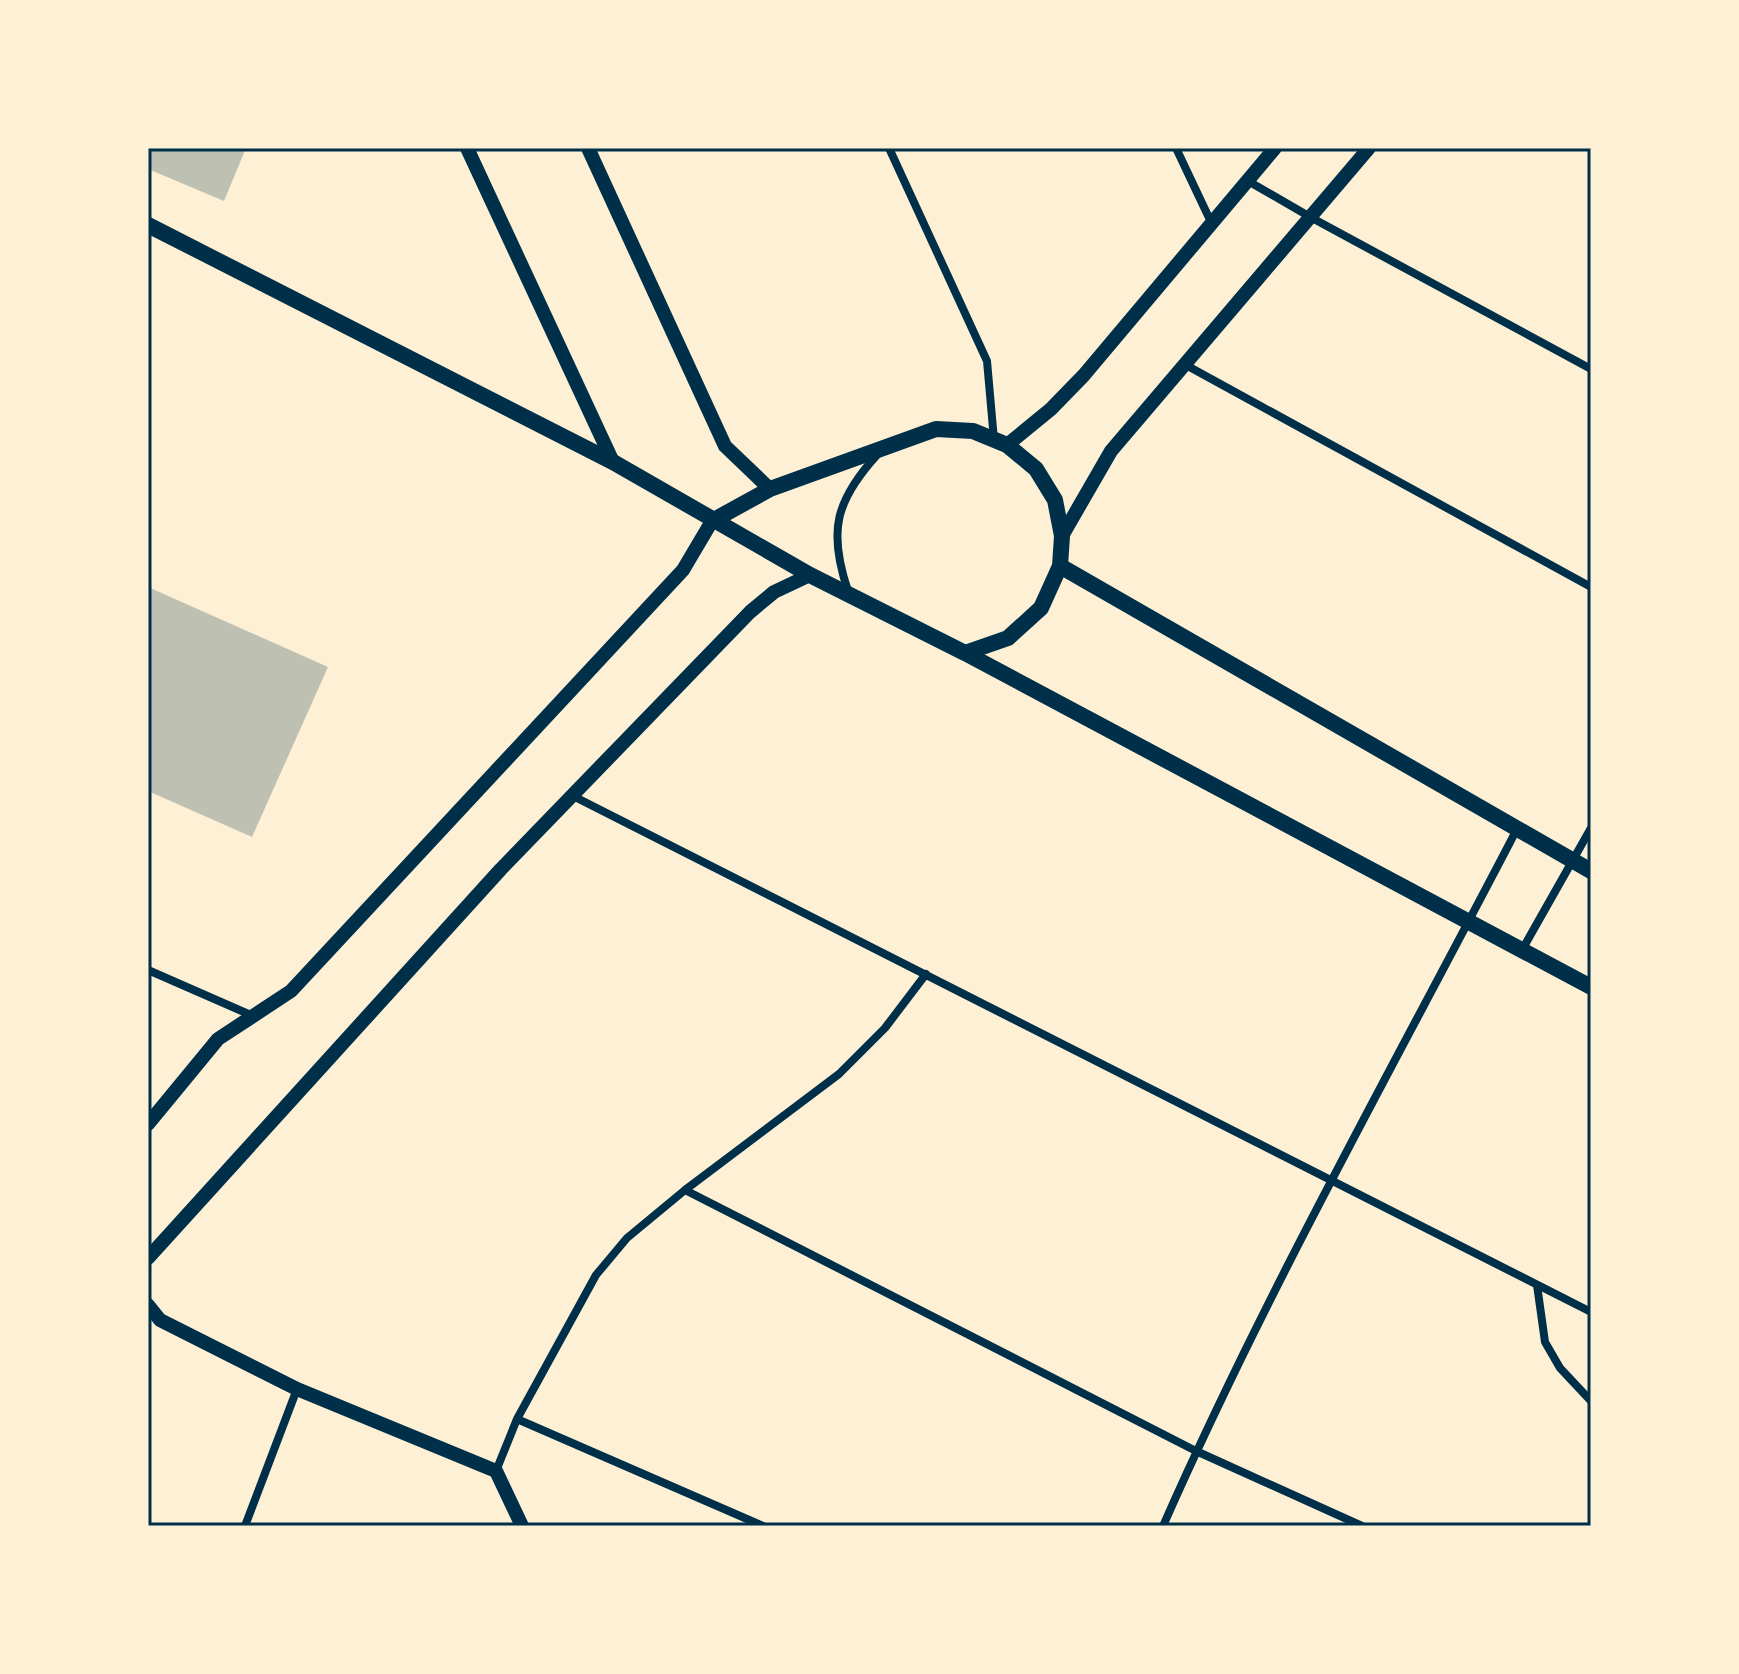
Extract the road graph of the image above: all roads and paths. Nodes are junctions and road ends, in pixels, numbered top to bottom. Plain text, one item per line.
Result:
1 (467, 148) edge
2 (889, 148) edge
3 (1176, 148) edge
4 (1275, 148) edge
5 (1369, 148) edge
6 (593, 149) edge
7 (1248, 181) junction
8 (1312, 218) junction
9 (1211, 222) junction
10 (148, 225) edge
11 (1183, 364) junction
12 (1591, 369) edge
13 (1000, 442) junction
14 (881, 451) junction
15 (613, 462) junction
16 (770, 489) junction
17 (712, 521) junction
18 (1062, 536) junction
19 (1060, 566) junction
20 (810, 575) junction
21 (1591, 587) edge
22 (850, 595) junction
23 (965, 653) junction
24 (571, 795) junction
25 (1591, 828) edge
26 (1517, 829) junction
27 (1571, 860) junction
28 (1591, 871) edge
29 (1469, 922) junction
30 (1522, 950) junction
31 (148, 970) edge
32 (926, 974) junction
33 (1591, 987) edge
34 (253, 1016) junction
35 (148, 1124) edge
36 (1332, 1179) junction
37 (685, 1190) junction
38 (148, 1258) edge
39 (1537, 1285) junction
40 (148, 1305) edge
41 (1591, 1312) edge
42 (297, 1389) junction
43 (1591, 1401) edge
44 (517, 1419) junction
45 (1196, 1451) junction
46 (496, 1471) junction
47 (245, 1526) edge
48 (522, 1526) edge
49 (763, 1526) edge
50 (1163, 1526) edge
51 (1362, 1526) edge

1 - 15 street
2 - 13 street
3 - 9 street
4 - 7 street
5 - 8 street
6 - 16 street
7 - 8 street
7 - 9 street
8 - 11 street
8 - 12 street
9 - 13 street
10 - 15 main road
11 - 18 street
11 - 21 street
13 - 14 main road
13 - 18 main road
14 - 16 main road
14 - 22 street
15 - 17 main road
16 - 17 main road
17 - 20 main road
17 - 34 street
18 - 19 main road
19 - 23 main road
19 - 26 main road
20 - 22 main road
20 - 24 street
22 - 23 main road
23 - 29 main road
24 - 32 street
24 - 38 street
25 - 27 street
26 - 27 main road
26 - 29 street
27 - 28 main road
27 - 30 street
29 - 30 main road
29 - 36 street
30 - 33 main road
31 - 34 street
32 - 36 street
32 - 37 street
34 - 35 street
36 - 39 street
36 - 45 street
37 - 44 street
37 - 45 street
39 - 41 street
39 - 43 street
40 - 42 street
42 - 46 street
42 - 47 street
44 - 46 street
44 - 49 street
45 - 50 street
45 - 51 street
46 - 48 street

